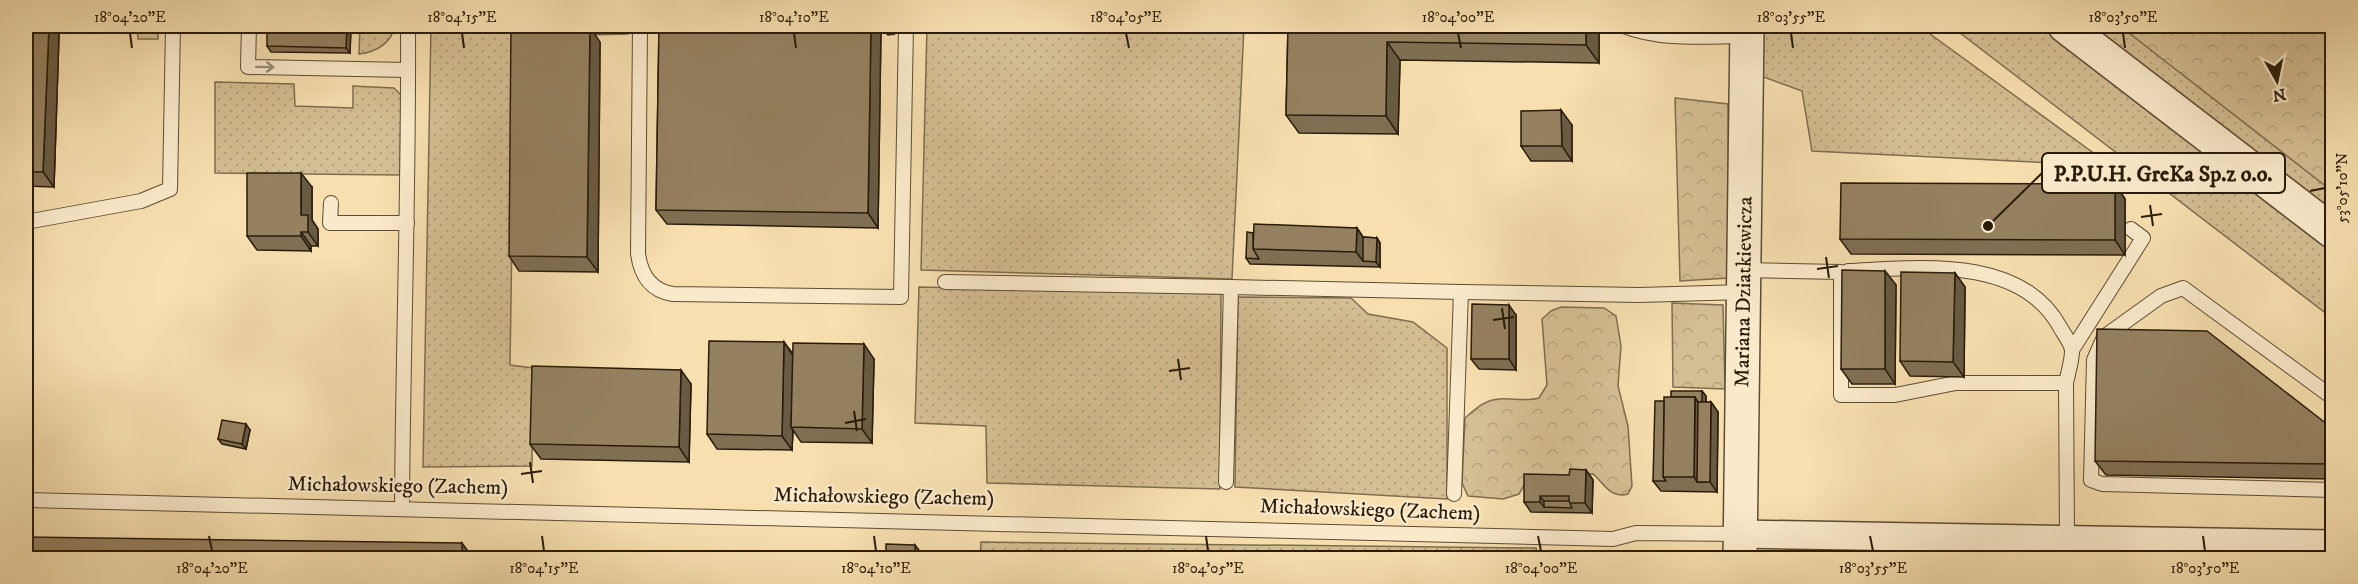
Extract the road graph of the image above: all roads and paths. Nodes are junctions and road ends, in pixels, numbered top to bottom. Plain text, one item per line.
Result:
1 (174, 26) edge
2 (249, 26) edge
3 (408, 26) edge
4 (640, 26) edge
5 (906, 26) edge
6 (1624, 26) edge
7 (2065, 26) edge
8 (1747, 31) edge
9 (408, 70) junction
10 (331, 203) dead end
11 (26, 222) edge
12 (407, 223) junction
13 (2131, 229) dead end
14 (2332, 231) edge
15 (1841, 272) junction
16 (1744, 281) junction
17 (945, 282) dead end
18 (1231, 287) junction
19 (1461, 292) junction
20 (2072, 350) junction
21 (2066, 383) junction
22 (2332, 397) edge
23 (1226, 482) dead end
24 (2332, 489) edge
25 (1454, 494) dead end
26 (26, 500) edge
27 (402, 507) junction
28 (2067, 539) junction
29 (2332, 544) edge
30 (1741, 546) edge

1 - 11 lane
2 -> 9 lane
3 - 9 lane
4 - 5 lane
6 - 8 lane
7 - 14 street
8 - 16 street, Mariana Dziatkiewicza
9 - 12 lane
10 - 12 lane
12 - 27 lane
13 - 20 lane
15 - 16 lane
15 - 20 lane
15 - 21 lane
16 - 19 lane
16 - 30 street, Mariana Dziatkiewicza
17 - 18 lane
18 - 19 lane
18 - 23 lane
19 - 25 lane
20 - 21 lane
21 - 28 lane
22 - 24 lane
26 - 27 lane, Michałowskiego (Zachem)
27 - 30 lane, Michałowskiego (Zachem)
28 - 29 street
28 - 30 street

